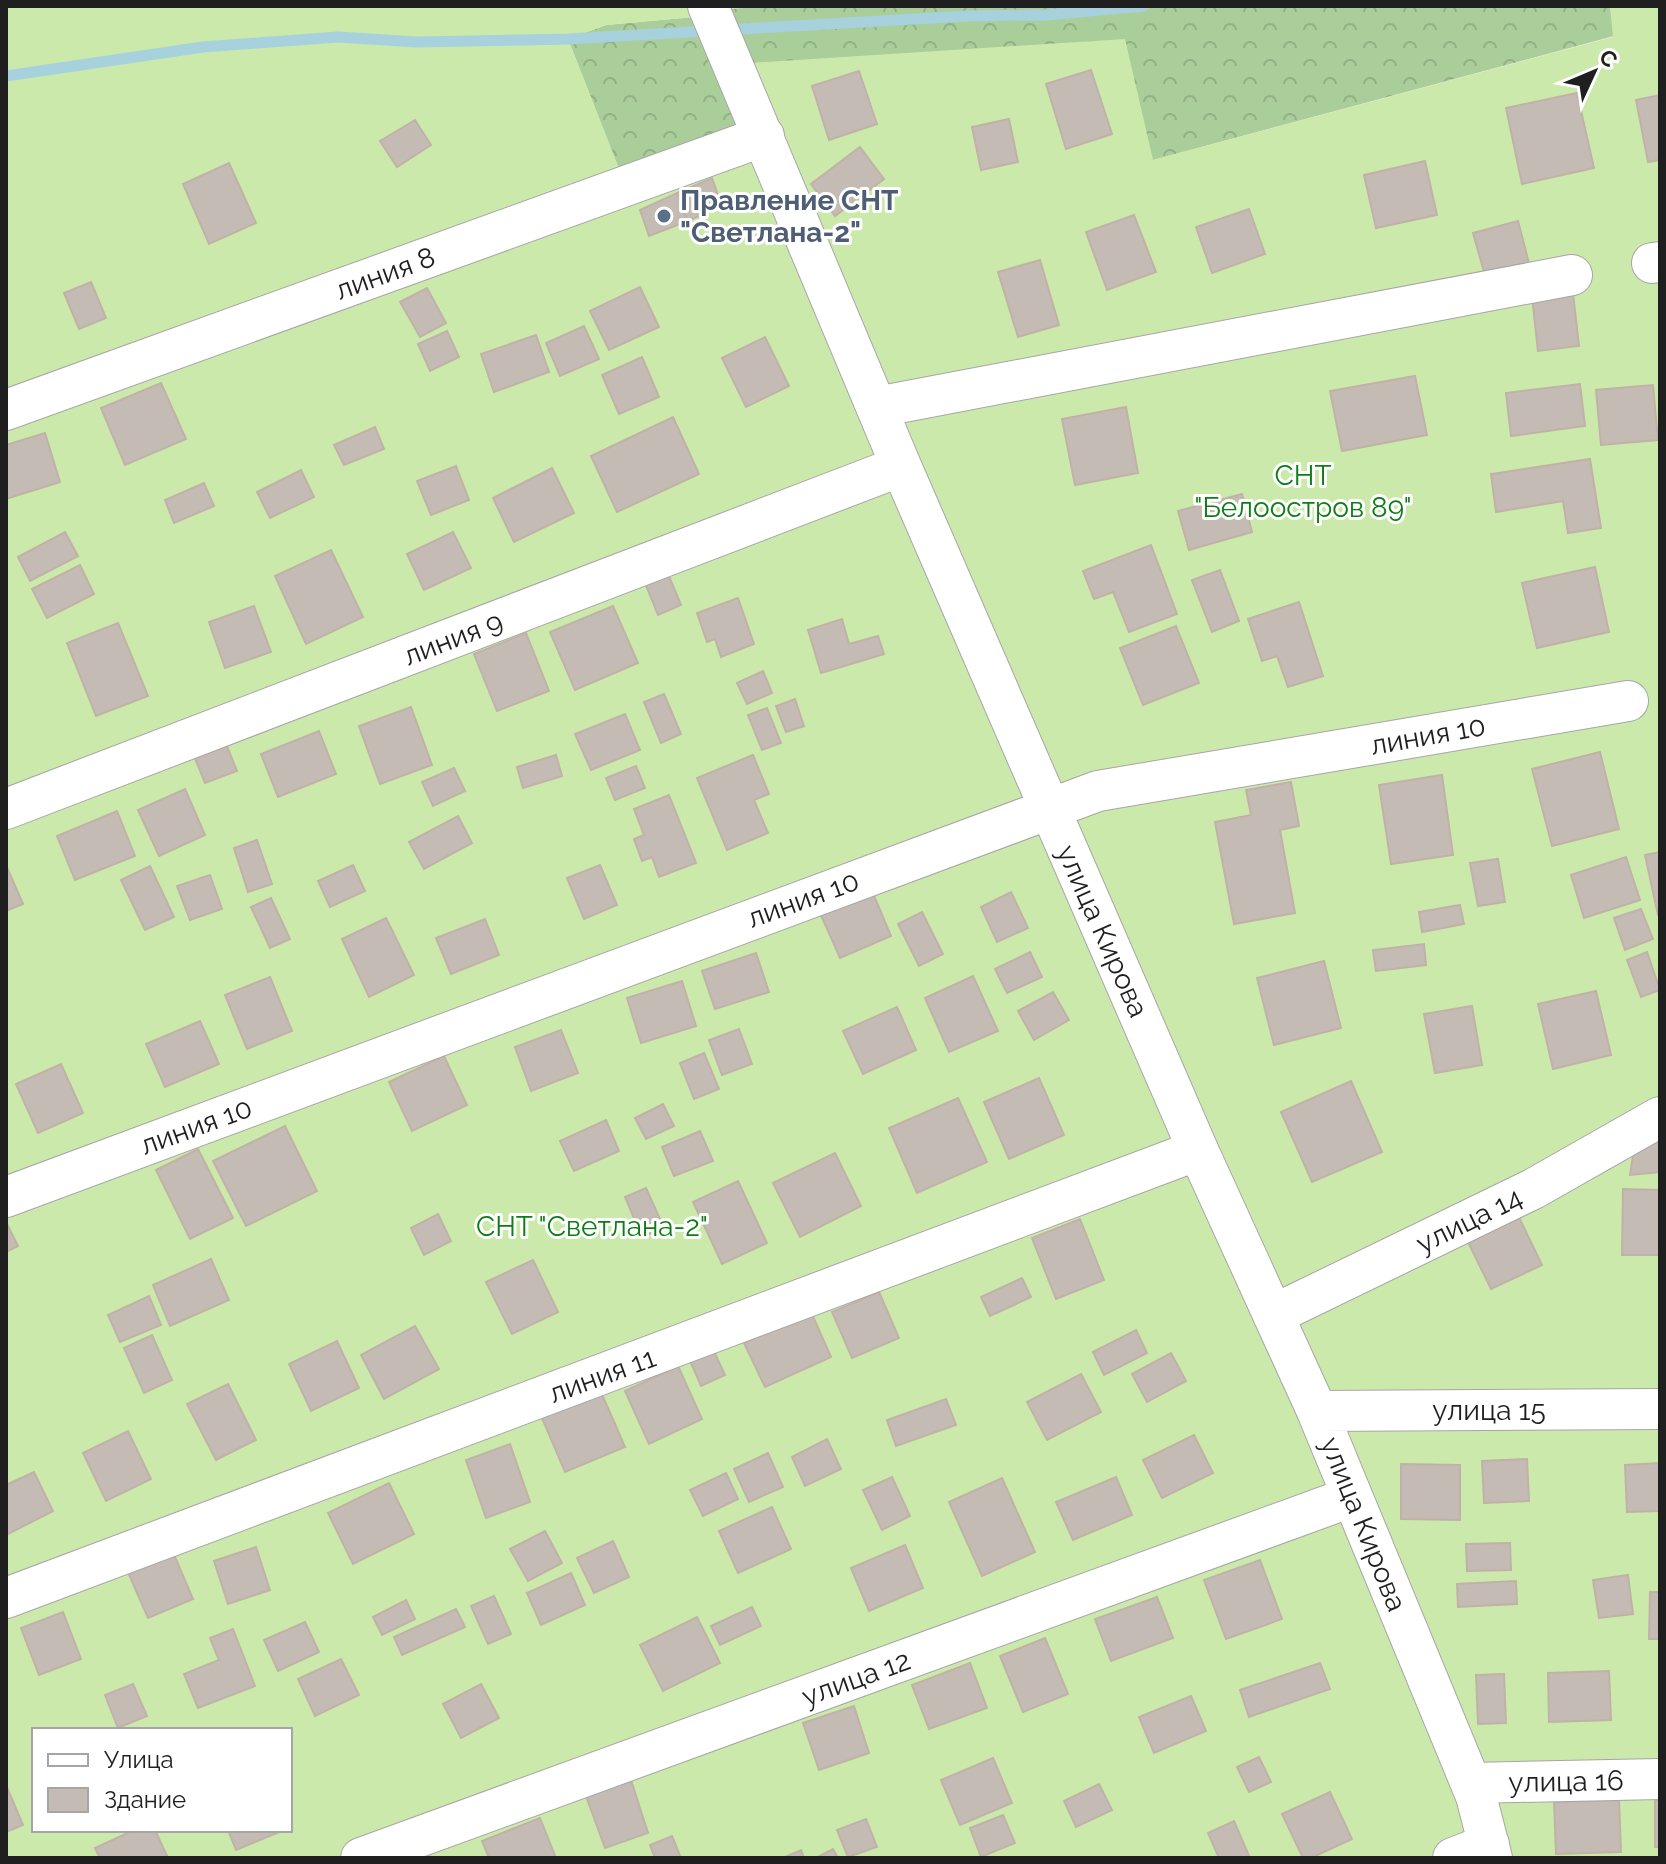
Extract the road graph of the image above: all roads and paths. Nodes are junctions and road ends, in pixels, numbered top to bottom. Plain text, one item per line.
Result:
1 (709, 8) edge
2 (764, 136) junction
3 (1572, 275) dead end
4 (877, 407) junction
5 (6, 410) edge
6 (901, 466) junction
7 (1628, 701) dead end
8 (1049, 807) junction
9 (6, 809) edge
10 (1660, 1117) edge
11 (1198, 1150) junction
12 (6, 1197) edge
13 (1273, 1315) junction
14 (1660, 1409) edge
15 (1317, 1411) junction
16 (1351, 1497) junction
17 (6, 1598) edge
18 (1660, 1779) edge
19 (1471, 1783) junction
20 (1491, 1851) edge
21 (361, 1858) edge
22 (1453, 1858) edge

1 - 2 street, улица Кирова
2 - 4 street, улица Кирова
2 - 5 street, линия 8
3 - 4 street
4 - 6 street, улица Кирова
6 - 8 street, улица Кирова
6 - 9 street, линия 9
7 - 8 street, линия 10
8 - 11 street, улица Кирова
8 - 12 street, линия 10
10 - 13 street, улица 14
11 - 13 street, улица Кирова
11 - 17 street, линия 11
13 - 15 street, улица Кирова
14 - 15 street, улица 15
15 - 16 street, улица Кирова
16 - 19 street, улица Кирова
16 - 21 street, улица 12
18 - 19 street, улица 16
19 - 20 street, улица Кирова
20 - 22 street

